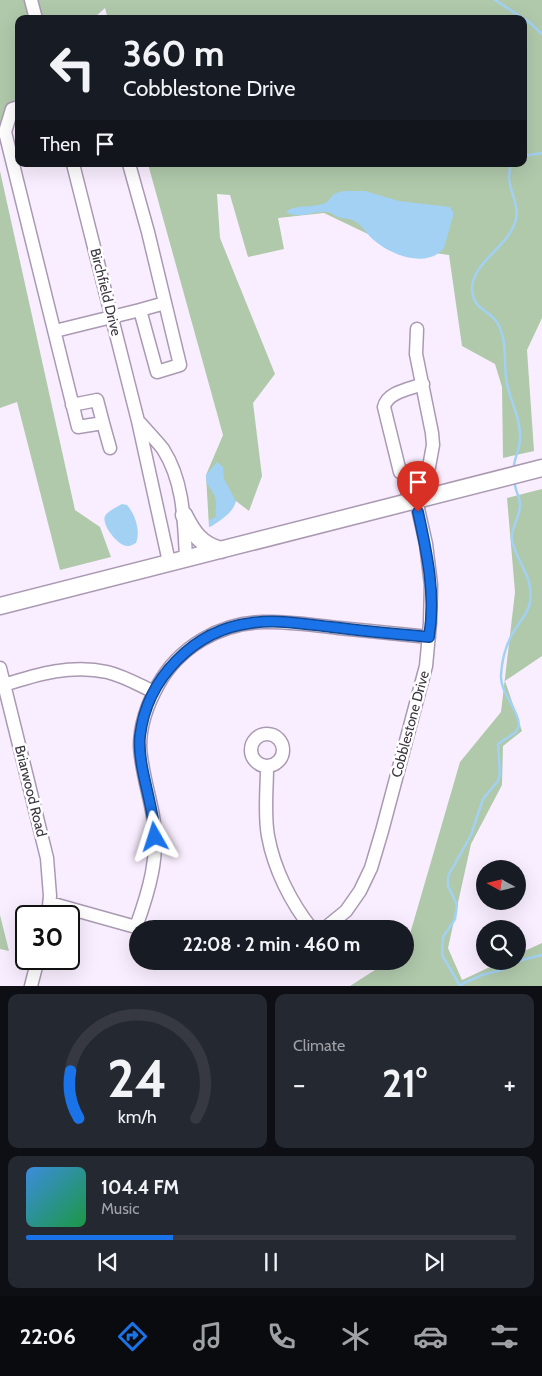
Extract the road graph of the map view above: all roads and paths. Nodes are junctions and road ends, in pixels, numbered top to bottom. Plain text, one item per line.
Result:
1 (31, 0) edge
2 (35, 15) edge
3 (15, 108) edge
4 (74, 167) edge
5 (130, 167) edge
6 (165, 303) junction
7 (140, 310) junction
8 (112, 316) junction
9 (417, 329) dead end
10 (55, 331) junction
11 (423, 384) junction
12 (72, 405) junction
13 (138, 421) junction
14 (103, 423) junction
15 (110, 448) dead end
16 (542, 468) edge
17 (404, 473) junction
18 (413, 500) junction
19 (184, 515) junction
20 (222, 550) junction
21 (186, 558) junction
22 (169, 562) junction
23 (0, 606) edge
24 (429, 637) junction
25 (0, 668) edge
26 (4, 685) junction
27 (154, 692) junction
28 (267, 767) dead end
29 (50, 903) joint
30 (142, 920) edge
31 (305, 920) edge
32 (335, 920) edge
33 (129, 925) edge
34 (35, 970) edge
35 (30, 986) edge

1 - 2 street
3 - 10 street
4 - 8 street, Birchfield Drive
5 - 6 street
6 - 7 street
6 - 7 street
7 - 8 street
8 - 10 street
8 - 13 street, Birchfield Drive
9 - 11 street
10 - 12 street
11 - 17 street
11 - 17 street, Cobblestone Drive
12 - 14 street
12 - 14 street
13 - 19 street, Birchfield Drive
13 - 22 street, Birchfield Drive
14 - 15 street
16 - 18 main road
17 - 18 street, Cobblestone Drive
18 - 20 main road
18 - 24 street, Cobblestone Drive
19 - 20 main road
19 - 21 street, Birchfield Drive
20 - 21 main road
21 - 22 main road
22 - 23 main road
24 - 27 street
24 - 32 street, Cobblestone Drive
25 - 26 street, Briarwood Road
26 - 27 street
26 - 29 street, Briarwood Road
27 - 30 street
28 - 31 street
29 - 33 street
34 - 35 street

